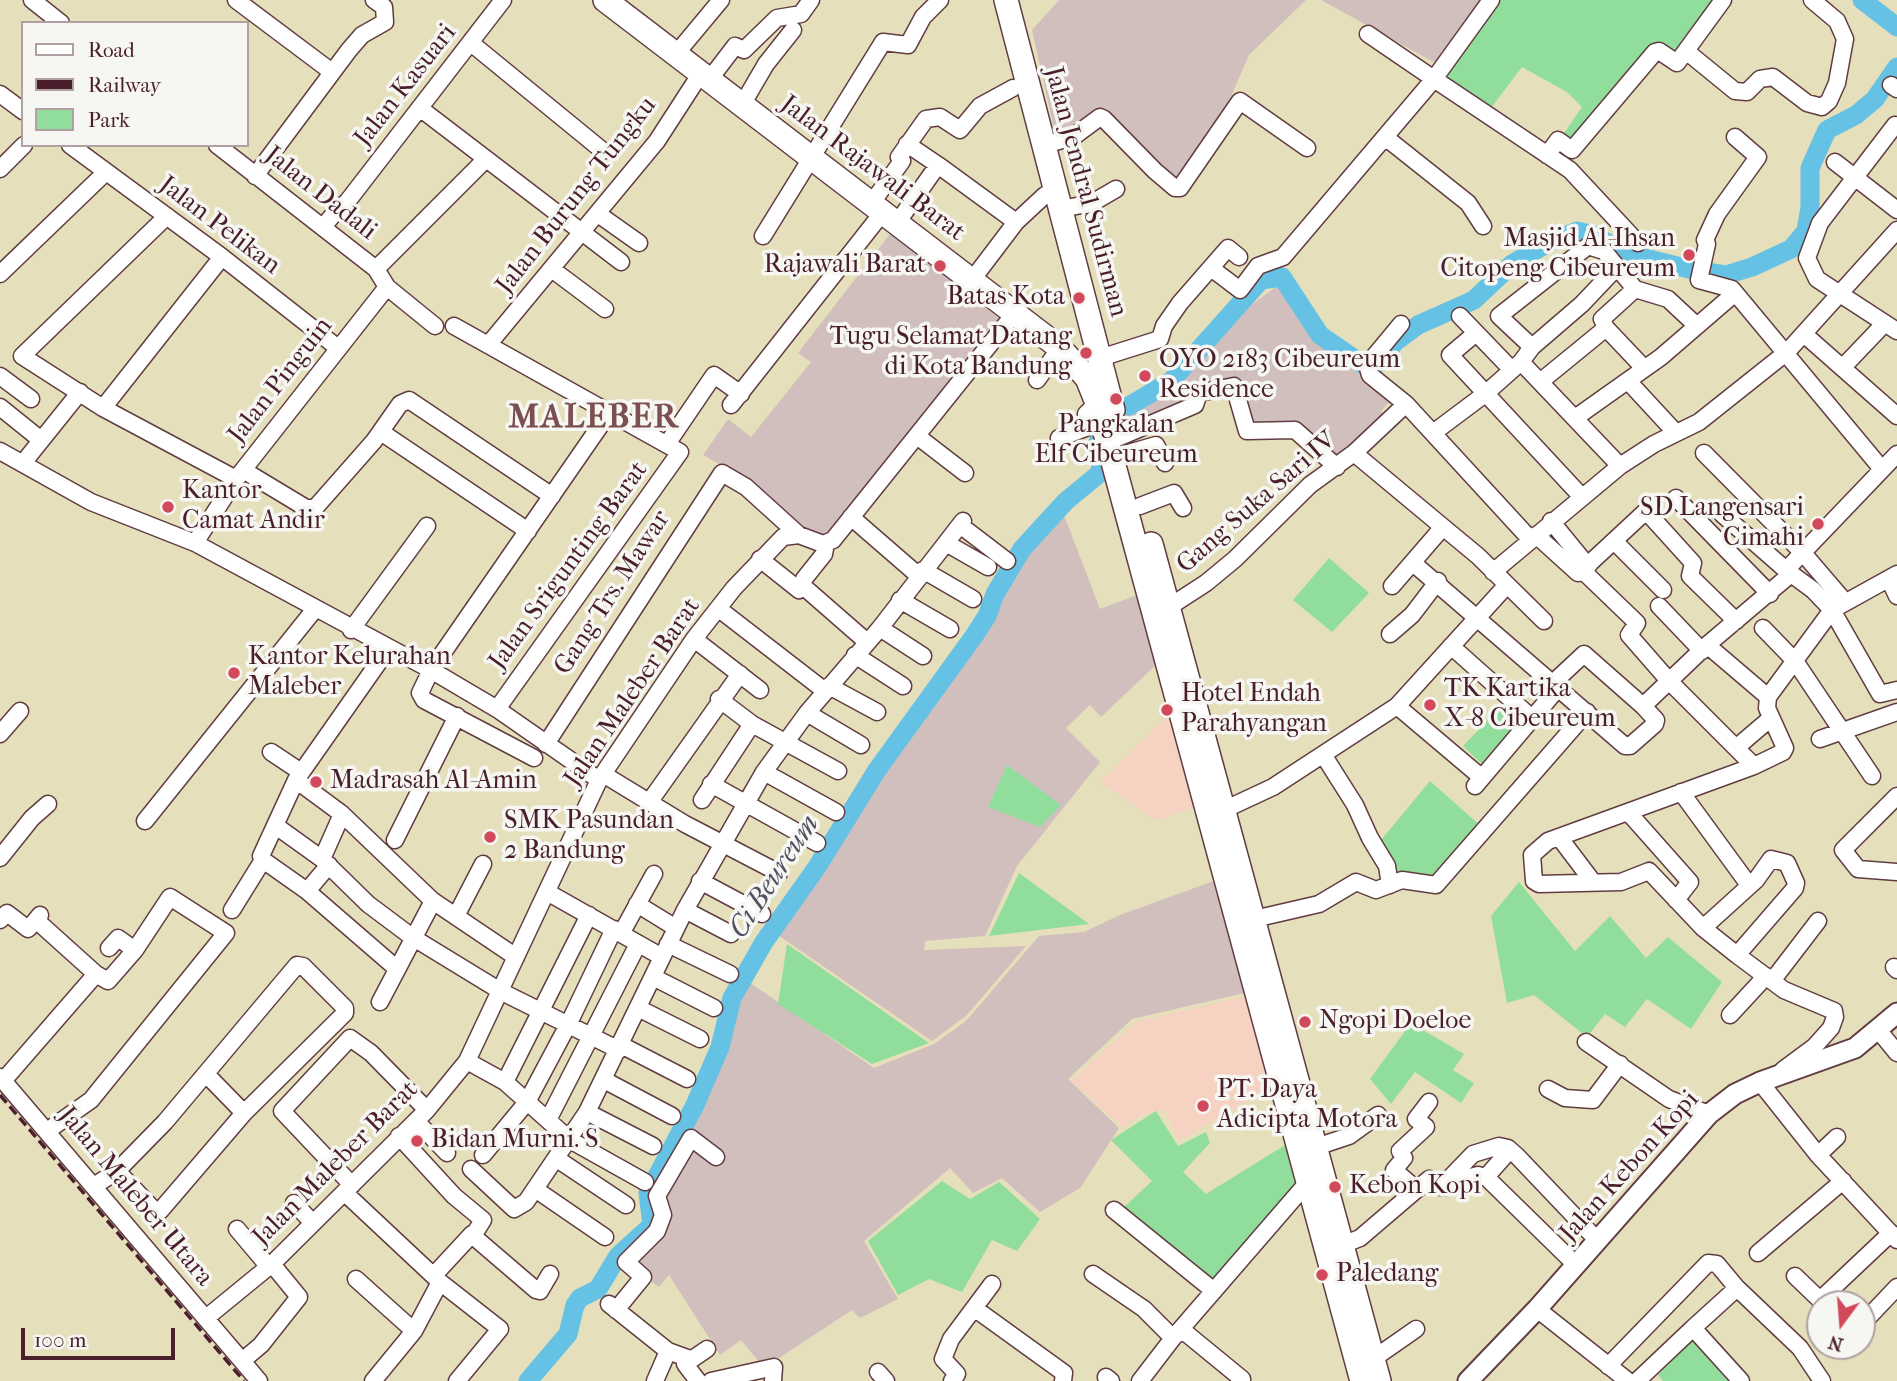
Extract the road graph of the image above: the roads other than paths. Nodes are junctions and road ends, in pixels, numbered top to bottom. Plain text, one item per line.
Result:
1 (32, 0) edge
2 (236, 0) edge
3 (374, 0) edge
4 (503, 0) edge
5 (605, 0) edge
6 (720, 0) edge
7 (811, 0) edge
8 (940, 0) edge
9 (989, 0) edge
10 (1006, 0) edge
11 (1491, 0) edge
12 (1723, 0) edge
13 (1812, 0) edge
14 (58, 21) edge
15 (793, 30) dead end
16 (1368, 34) dead end
17 (471, 43) junction
18 (1686, 51) junction
19 (676, 54) junction
20 (332, 72) junction
21 (705, 77) junction
22 (1434, 79) junction
23 (1013, 88) junction
24 (0, 94) edge
25 (742, 105) junction
26 (421, 108) junction
27 (21, 110) edge
28 (1027, 111) junction
29 (1895, 125) dead end
30 (1385, 136) junction
31 (1735, 137) dead end
32 (907, 144) junction
33 (1044, 145) junction
34 (22, 147) edge
35 (73, 147) edge
36 (219, 147) edge
37 (1307, 148) dead end
38 (603, 151) dead end
39 (1547, 155) junction
40 (811, 157) junction
41 (485, 160) junction
42 (1835, 162) dead end
43 (938, 165) junction
44 (0, 169) edge
45 (106, 172) junction
46 (255, 176) junction
47 (1854, 177) junction
48 (1116, 189) dead end
49 (1053, 202) junction
50 (1897, 211) edge
51 (884, 213) junction
52 (598, 214) junction
53 (167, 216) junction
54 (1016, 222) junction
55 (1483, 226) dead end
56 (326, 230) junction
57 (1897, 230) edge
58 (582, 234) junction
59 (763, 236) dead end
60 (639, 243) dead end
61 (1638, 243) dead end
62 (1891, 249) edge
63 (222, 257) junction
64 (1239, 257) dead end
65 (621, 262) dead end
66 (1617, 267) junction
67 (1211, 268) junction
68 (376, 269) junction
69 (553, 270) junction
70 (0, 274) edge
71 (972, 280) junction
72 (387, 287) junction
73 (1634, 289) junction
74 (1734, 294) junction
75 (1842, 294) junction
76 (605, 309) dead end
77 (1015, 313) junction
78 (1460, 316) dead end
79 (1401, 324) dead end
80 (435, 326) dead end
81 (454, 326) dead end
82 (1697, 326) junction
83 (1891, 327) edge
84 (1606, 328) junction
85 (1476, 333) junction
86 (1805, 335) junction
87 (488, 345) junction
88 (1532, 347) junction
89 (338, 348) junction
90 (1060, 348) junction
91 (1787, 352) junction
92 (1100, 358) junction
93 (1516, 366) junction
94 (1643, 367) junction
95 (1843, 367) junction
96 (0, 376) edge
97 (1037, 380) dead end
98 (1628, 381) junction
99 (1539, 382) junction
100 (80, 393) junction
101 (1485, 394) junction
102 (1101, 398) junction
103 (31, 399) dead end
104 (1406, 404) junction
105 (0, 407) edge
106 (103, 408) junction
107 (1896, 411) edge
108 (610, 413) junction
109 (1575, 418) junction
110 (381, 432) junction
111 (1433, 433) junction
112 (1675, 433) junction
113 (916, 436) junction
114 (1059, 438) dead end
115 (41, 440) junction
116 (1123, 445) junction
117 (674, 448) junction
118 (0, 451) edge
119 (1354, 453) junction
120 (1704, 453) dead end
121 (1897, 454) edge
122 (23, 463) junction
123 (1165, 463) dead end
124 (1620, 466) junction
125 (1337, 467) junction
126 (1881, 468) junction
127 (965, 473) dead end
128 (239, 475) junction
129 (1581, 495) junction
130 (552, 496) junction
131 (1676, 498) dead end
132 (1140, 506) junction
133 (1183, 508) dead end
134 (1722, 514) dead end
135 (851, 517) junction
136 (1551, 521) junction
137 (426, 526) dead end
138 (1443, 527) junction
139 (528, 531) junction
140 (799, 535) junction
141 (1534, 537) junction
142 (1614, 541) junction
143 (195, 543) junction
144 (826, 543) junction
145 (946, 543) junction
146 (1803, 553) junction
147 (760, 559) junction
148 (1007, 561) dead end
149 (1413, 562) junction
150 (988, 567) dead end
151 (1587, 568) junction
152 (1493, 572) junction
153 (1788, 572) junction
154 (921, 573) junction
155 (1893, 577) edge
156 (804, 579) dead end
157 (1438, 581) junction
158 (1392, 586) dead end
159 (1506, 586) junction
160 (1770, 594) junction
161 (1897, 596) edge
162 (973, 599) dead end
163 (900, 600) junction
164 (1838, 606) junction
165 (1169, 607) junction
166 (315, 609) junction
167 (719, 609) junction
168 (1476, 618) junction
169 (1544, 621) dead end
170 (1736, 621) junction
171 (880, 628) junction
172 (1763, 628) dead end
173 (351, 629) junction
174 (950, 629) dead end
175 (1390, 634) dead end
176 (694, 639) junction
177 (867, 642) junction
178 (1451, 646) junction
179 (1705, 648) junction
180 (388, 649) junction
181 (855, 655) junction
182 (923, 656) dead end
183 (1795, 661) junction
184 (431, 670) junction
185 (740, 674) junction
186 (1670, 682) junction
187 (1556, 685) junction
188 (903, 686) dead end
189 (827, 689) junction
190 (760, 690) dead end
191 (1897, 690) edge
192 (1880, 694) junction
193 (1768, 697) junction
194 (719, 699) junction
195 (1396, 706) junction
196 (1643, 706) junction
197 (497, 709) junction
198 (20, 711) dead end
199 (877, 712) dead end
200 (1587, 712) junction
201 (1896, 712) edge
202 (807, 713) junction
203 (457, 716) junction
204 (1771, 718) junction
205 (1533, 719) junction
206 (752, 724) junction
207 (1841, 733) junction
208 (0, 734) edge
209 (1820, 739) dead end
210 (785, 743) junction
211 (546, 744) junction
212 (861, 745) dead end
213 (1737, 747) junction
214 (271, 752) dead end
215 (1324, 756) junction
216 (534, 758) dead end
217 (1754, 765) junction
218 (838, 771) dead end
219 (764, 772) junction
220 (299, 776) junction
221 (1872, 776) dead end
222 (601, 777) junction
223 (711, 785) junction
224 (1681, 792) junction
225 (1897, 796) edge
226 (702, 800) dead end
227 (650, 801) junction
228 (48, 803) dead end
229 (746, 804) junction
230 (836, 812) dead end
231 (1628, 812) junction
232 (342, 814) junction
233 (1217, 814) junction
234 (145, 821) dead end
235 (276, 826) junction
236 (1559, 837) junction
237 (395, 840) dead end
238 (817, 843) dead end
239 (724, 844) junction
240 (0, 858) edge
241 (263, 860) junction
242 (325, 862) junction
243 (483, 864) dead end
244 (1895, 870) edge
245 (779, 873) dead end
246 (654, 874) dead end
247 (700, 881) junction
248 (1593, 882) junction
249 (1390, 885) junction
250 (1749, 885) junction
251 (307, 891) junction
252 (547, 892) junction
253 (1676, 900) junction
254 (433, 901) junction
255 (637, 904) junction
256 (232, 910) dead end
257 (685, 910) junction
258 (762, 914) dead end
259 (589, 915) junction
260 (456, 916) junction
261 (1254, 919) junction
262 (0, 920) edge
263 (1818, 921) dead end
264 (676, 928) junction
265 (1703, 928) junction
266 (617, 931) junction
267 (731, 934) dead end
268 (412, 937) junction
269 (638, 944) junction
270 (108, 948) dead end
271 (135, 950) junction
272 (665, 951) junction
273 (1737, 955) junction
274 (516, 957) junction
275 (396, 968) junction
276 (96, 974) junction
277 (730, 974) dead end
278 (653, 976) junction
279 (1769, 978) junction
280 (502, 992) junction
281 (380, 1002) dead end
282 (638, 1008) junction
283 (714, 1008) dead end
284 (541, 1010) junction
285 (1897, 1013) edge
286 (1730, 1015) dead end
287 (569, 1023) junction
288 (1879, 1031) junction
289 (591, 1034) junction
290 (700, 1039) dead end
291 (1587, 1042) dead end
292 (620, 1047) junction
293 (1897, 1053) edge
294 (467, 1061) junction
295 (1620, 1064) junction
296 (206, 1074) junction
297 (2, 1079) edge
298 (687, 1079) dead end
299 (604, 1080) junction
300 (1766, 1080) junction
301 (505, 1082) junction
302 (1548, 1089) dead end
303 (527, 1102) junction
304 (1429, 1102) dead end
305 (587, 1112) junction
306 (244, 1113) junction
307 (1709, 1114) junction
308 (422, 1115) junction
309 (1378, 1115) dead end
310 (672, 1116) dead end
311 (548, 1120) junction
312 (47, 1131) junction
313 (399, 1136) junction
314 (1837, 1137) dead end
315 (570, 1140) junction
316 (653, 1146) dead end
317 (1316, 1147) junction
318 (447, 1153) dead end
319 (1513, 1153) junction
320 (483, 1155) dead end
321 (1818, 1155) junction
322 (716, 1157) dead end
323 (557, 1159) junction
324 (471, 1169) dead end
325 (117, 1171) junction
326 (1486, 1177) junction
327 (1843, 1181) junction
328 (645, 1182) dead end
329 (1308, 1182) junction
330 (94, 1186) junction
331 (1441, 1187) junction
332 (348, 1189) junction
333 (535, 1189) junction
334 (1416, 1189) junction
335 (505, 1201) junction
336 (294, 1203) dead end
337 (626, 1205) dead end
338 (1114, 1210) dead end
339 (483, 1220) junction
340 (313, 1223) junction
341 (237, 1229) dead end
342 (472, 1234) junction
343 (606, 1237) dead end
344 (1894, 1237) edge
345 (1598, 1241) junction
346 (1342, 1245) junction
347 (1758, 1253) dead end
348 (1576, 1265) junction
349 (271, 1266) junction
350 (550, 1274) dead end
351 (1093, 1274) dead end
352 (1795, 1276) dead end
353 (438, 1278) junction
354 (356, 1279) dead end
355 (992, 1284) dead end
356 (1897, 1287) edge
357 (1737, 1288) junction
358 (1810, 1290) edge
359 (1835, 1290) edge
360 (1214, 1291) junction
361 (974, 1308) junction
362 (1537, 1309) junction
363 (1876, 1309) edge
364 (206, 1318) junction
365 (1693, 1328) junction
366 (1416, 1329) dead end
367 (414, 1331) junction
368 (1177, 1333) junction
369 (707, 1349) dead end
370 (668, 1351) junction
371 (690, 1359) junction
372 (242, 1361) junction
373 (1608, 1366) junction
374 (1376, 1370) edge
375 (960, 1379) edge
376 (1242, 1379) dead end
377 (259, 1381) edge
378 (373, 1381) edge
379 (457, 1381) edge
380 (655, 1381) edge
381 (698, 1381) edge
382 (713, 1381) edge
383 (773, 1381) edge
384 (1062, 1381) edge
385 (1140, 1381) edge
386 (1362, 1381) edge
387 (1468, 1381) edge
388 (1629, 1381) edge
389 (1637, 1381) edge
390 (1741, 1381) edge
391 (1822, 1381) edge

1 - 14 street
2 - 20 street
3 - 20 street
4 - 17 street, Jalan Kasuari
5 - 19 highway, Jalan Rajawali Barat
6 - 19 street
7 - 21 street, Jalan Burung Tungku
8 - 40 street
9 - 23 highway, Jalan Jendral Sudirman
10 - 28 highway, Jalan Jendral Sudirman
11 - 22 street
12 - 18 street
13 - 18 street
15 - 25 street
16 - 22 street
17 - 26 street, Jalan Kasuari
17 - 38 street
18 - 39 street
19 - 21 highway, Jalan Rajawali Barat
20 - 46 street
21 - 25 highway, Jalan Rajawali Barat
21 - 52 street, Jalan Burung Tungku
22 - 30 street
22 - 39 street
23 - 28 highway, Jalan Jendral Sudirman
23 - 32 street
24 - 27 street
25 - 40 highway, Jalan Rajawali Barat
26 - 41 street
26 - 56 street, Jalan Kasuari
28 - 33 highway, Jalan Jendral Sudirman
28 - 49 highway, Jalan Jendral Sudirman
29 - 47 street
30 - 55 street
30 - 67 street
31 - 74 street
32 - 43 street
32 - 51 street
33 - 37 street
33 - 49 highway, Jalan Jendral Sudirman
34 - 44 street
35 - 45 street, Jalan Pelikan
36 - 46 street, Jalan Dadali
39 - 61 street
40 - 51 highway, Jalan Rajawali Barat
40 - 59 street
41 - 58 street
41 - 68 street
42 - 47 street
43 - 51 street
43 - 54 street
45 - 53 street, Jalan Pelikan
45 - 70 street
46 - 56 street, Jalan Dadali
47 - 50 street
47 - 75 street
48 - 49 street
49 - 54 street
49 - 90 highway, Jalan Jendral Sudirman
49 - 92 highway, Jalan Jendral Sudirman
51 - 71 highway, Jalan Rajawali Barat
51 - 117 street, Jalan Srigunting Barat
52 - 58 street, Jalan Burung Tungku
52 - 60 street
53 - 63 street, Jalan Pelikan
53 - 100 street
54 - 71 street
56 - 68 street, Jalan Dadali
57 - 62 street
58 - 65 street
58 - 69 street, Jalan Burung Tungku
62 - 75 street
63 - 89 street, Jalan Pelikan
63 - 106 street
64 - 67 street
66 - 73 street
66 - 88 street
66 - 88 street
67 - 92 street
68 - 72 street, Jalan Dadali
69 - 76 street
69 - 87 street, Jalan Burung Tungku
71 - 77 highway, Jalan Rajawali Barat
72 - 80 street, Jalan Dadali
72 - 89 street, Jalan Pinguin
73 - 82 street
73 - 84 street
74 - 82 street
74 - 91 street
75 - 83 street
75 - 86 street
77 - 90 highway, Jalan Rajawali Barat
77 - 113 street
78 - 85 street
79 - 104 street
81 - 87 street
82 - 94 street
83 - 95 street
84 - 94 street
84 - 99 street
85 - 93 street
85 - 101 street
86 - 91 street
86 - 95 street
87 - 108 street
88 - 93 street
89 - 128 street, Jalan Pinguin
90 - 97 street
90 - 102 highway, Jalan Rajawali Barat
91 - 112 street
91 - 126 street
92 - 102 highway, Jalan Jendral Sudirman
93 - 99 street
93 - 101 street
94 - 98 street
95 - 107 street
96 - 103 street
98 - 109 street
98 - 112 street
99 - 109 street
100 - 106 street
100 - 115 street
101 - 111 street
101 - 129 street
102 - 114 street
102 - 116 highway
102 - 233 highway
104 - 111 street
104 - 119 street, Gang Suka Sari IV
105 - 115 street
106 - 128 street
108 - 117 street
108 - 130 street
109 - 124 street
110 - 128 street
110 - 130 street
110 - 139 street
111 - 141 street
112 - 124 street
113 - 127 street
113 - 135 street
115 - 122 street
116 - 123 street
116 - 125 street
116 - 132 highway
117 - 197 street, Jalan Srigunting Barat
118 - 122 street
119 - 125 street, Gang Suka Sari IV
119 - 138 street
120 - 146 street
121 - 126 street
122 - 143 street
124 - 129 street
125 - 165 street, Gang Suka Sari IV
126 - 146 street
128 - 143 street, Jalan Pinguin
129 - 136 street
130 - 139 street
131 - 160 street
132 - 133 street
132 - 165 highway
134 - 153 street
135 - 144 street
135 - 154 street
136 - 141 street
136 - 151 street
137 - 173 street
138 - 149 street
138 - 152 street
139 - 184 street
140 - 144 street
140 - 147 street, Jalan Maleber Barat
140 - 211 street, Gang Trs. Mawar
141 - 151 street
141 - 152 street
142 - 151 street
142 - 170 street
142 - 179 street
143 - 166 street
144 - 156 street
145 - 148 street
145 - 150 street
145 - 154 street
146 - 153 street
146 - 164 street
147 - 167 street, Jalan Maleber Barat
147 - 177 street
149 - 157 street
149 - 158 street
151 - 186 street
152 - 159 street
153 - 160 street
153 - 164 street
154 - 162 street
154 - 163 street
155 - 161 street
155 - 164 street
157 - 168 street
157 - 175 street
159 - 168 street
159 - 169 street
160 - 170 street
163 - 171 street
163 - 174 street
164 - 183 street
164 - 192 street
165 - 233 highway
166 - 173 street
166 - 234 street
167 - 176 street, Jalan Maleber Barat
167 - 189 street
168 - 178 street
168 - 187 street
170 - 179 street
171 - 177 street
171 - 182 street
172 - 183 street
173 - 180 street
176 - 185 street
176 - 222 street, Jalan Maleber Barat
177 - 181 street
178 - 195 street
178 - 205 street
179 - 186 street
179 - 193 street
180 - 184 street
180 - 220 street
181 - 188 street
181 - 189 street
183 - 193 street
183 - 207 street
184 - 197 street
184 - 203 street
185 - 190 street
185 - 194 street
186 - 196 street
186 - 213 street
187 - 196 street
187 - 200 street
187 - 205 street
189 - 199 street
189 - 202 street
191 - 192 street
192 - 201 street
193 - 204 street
194 - 206 street
194 - 227 street
195 - 205 street
195 - 215 street
196 - 200 street
197 - 211 street
198 - 208 street
200 - 249 street
201 - 207 street
202 - 210 street
202 - 212 street
203 - 216 street
203 - 237 street
204 - 213 street
204 - 217 street
206 - 210 street
206 - 223 street
207 - 209 street
207 - 221 street
210 - 218 street
210 - 219 street
211 - 222 street
213 - 217 street
214 - 220 street
215 - 233 street
215 - 249 street
217 - 224 street
219 - 229 street
219 - 230 street
220 - 232 street
220 - 235 street
222 - 227 street
222 - 252 street, Jalan Maleber Barat
223 - 226 street
223 - 229 street
224 - 231 street
224 - 250 street
225 - 244 street
227 - 239 street
228 - 240 street
229 - 238 street
229 - 239 street
231 - 236 street
231 - 253 street
232 - 242 street
232 - 254 street
233 - 261 highway
233 - 329 highway
235 - 241 street
235 - 242 street
236 - 248 street
236 - 248 street
239 - 245 street
239 - 247 street
241 - 251 street
241 - 256 street
242 - 251 street
242 - 268 street
243 - 260 street
246 - 255 street
247 - 257 street
247 - 258 street
248 - 253 street
249 - 261 street
250 - 265 street
250 - 273 street
251 - 275 street
252 - 259 street
252 - 274 street, Jalan Maleber Barat
253 - 265 street
254 - 260 street
254 - 268 street
255 - 264 street
255 - 266 street
257 - 264 street
257 - 267 street
259 - 266 street
259 - 284 street
260 - 274 street
261 - 317 highway
262 - 276 street
263 - 279 street
264 - 272 street
265 - 273 street
266 - 269 street
266 - 287 street
268 - 275 street
268 - 280 street
269 - 272 street
269 - 289 street
270 - 271 street
271 - 276 street
271 - 312 street
272 - 277 street
272 - 278 street
273 - 279 street
274 - 280 street, Jalan Maleber Barat
275 - 281 street
276 - 297 street
278 - 282 street
278 - 283 street
279 - 286 street
279 - 300 street
280 - 284 street
280 - 294 street, Jalan Maleber Barat
282 - 290 street
282 - 292 street
284 - 287 street
284 - 301 street
285 - 288 main road, Jalan Kebon Kopi
287 - 289 street
287 - 303 street
288 - 293 street
288 - 300 main road, Jalan Kebon Kopi
289 - 292 street
289 - 311 street
291 - 295 street
292 - 298 street
292 - 299 street
294 - 301 street
294 - 308 street, Jalan Maleber Barat
295 - 302 street
295 - 307 street
296 - 306 street
296 - 306 street
296 - 325 street
297 - 312 street, Jalan Maleber Utara
299 - 305 street
299 - 310 street
300 - 307 main road, Jalan Kebon Kopi
300 - 321 street
301 - 303 street
303 - 311 street
303 - 320 street
304 - 334 street
305 - 315 street
305 - 316 street
306 - 325 street
307 - 345 main road, Jalan Kebon Kopi
308 - 313 street, Jalan Maleber Barat
308 - 318 street
308 - 332 street
309 - 317 street
311 - 315 street
312 - 330 street, Jalan Maleber Utara
313 - 332 street, Jalan Maleber Barat
313 - 339 street
314 - 321 street
315 - 323 street
315 - 328 street
317 - 346 highway
319 - 326 street
319 - 331 street
319 - 345 street
321 - 327 street
322 - 370 street
323 - 333 street
323 - 337 street
324 - 335 street
325 - 330 street
326 - 331 street
326 - 348 street
327 - 344 street
327 - 347 street
329 - 360 street
329 - 386 highway
330 - 364 street, Jalan Maleber Utara
331 - 334 street
332 - 340 street, Jalan Maleber Barat
332 - 353 street
333 - 335 street
333 - 343 street
334 - 346 street
335 - 339 street
336 - 340 street
338 - 360 street
339 - 342 street
340 - 349 street, Jalan Maleber Barat
341 - 349 street
342 - 350 street
342 - 353 street
344 - 359 street
345 - 348 main road, Jalan Kebon Kopi
346 - 374 highway
348 - 362 main road, Jalan Kebon Kopi
349 - 364 street, Jalan Maleber Barat
349 - 372 street
351 - 368 street
352 - 358 street
353 - 367 street
353 - 379 street
354 - 367 street
355 - 361 street
356 - 363 street
357 - 365 street
357 - 373 street
357 - 391 street
360 - 368 street
361 - 375 street
361 - 384 street
362 - 373 street
362 - 387 main road, Jalan Kebon Kopi
364 - 372 street, Jalan Maleber Utara
365 - 389 street
365 - 390 street
366 - 374 street
367 - 378 street
368 - 376 street
368 - 385 street
369 - 371 street
370 - 371 street
370 - 380 street
371 - 381 street
372 - 377 street, Jalan Maleber Utara
373 - 388 street
382 - 383 street

